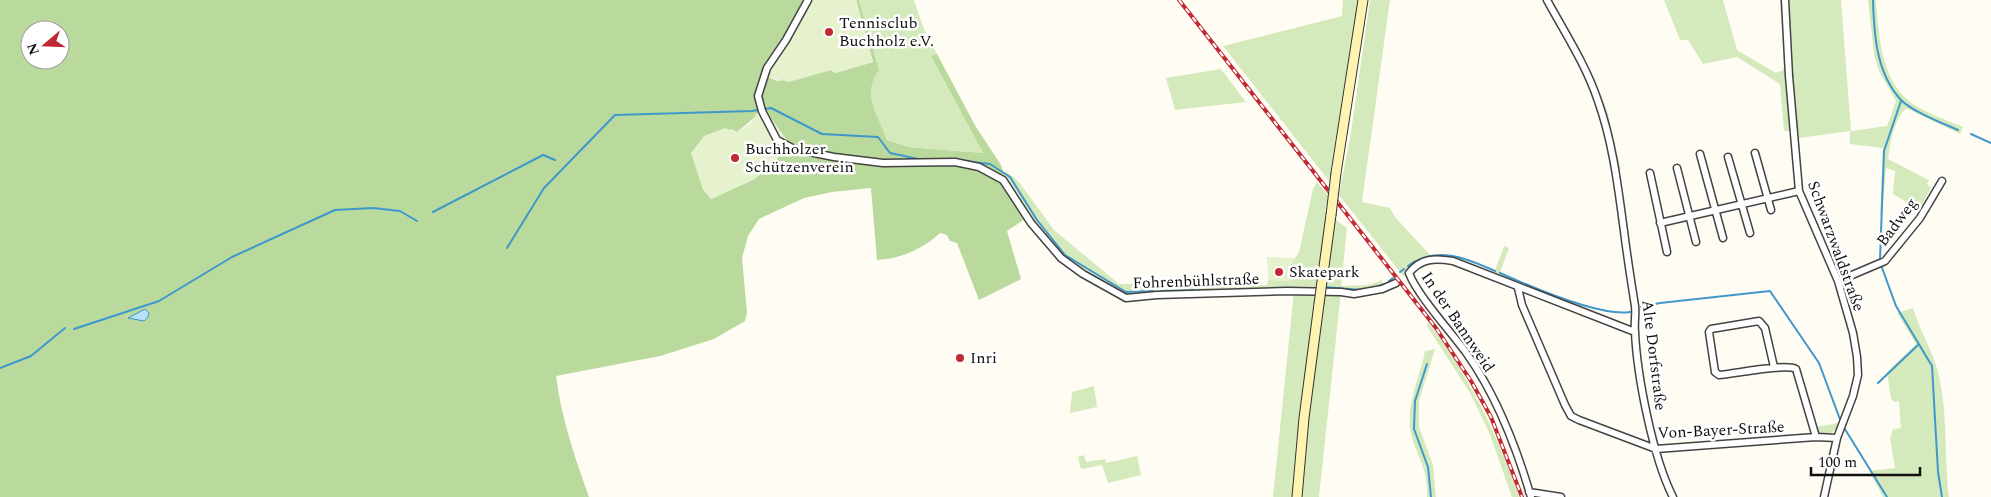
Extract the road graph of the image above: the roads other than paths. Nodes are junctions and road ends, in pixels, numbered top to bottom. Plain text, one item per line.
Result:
1 (808, 0) edge
2 (1363, 0) edge
3 (1547, 0) edge
4 (1785, 0) edge
5 (1755, 153) dead end
6 (1700, 154) dead end
7 (1728, 157) dead end
8 (1677, 168) dead end
9 (1650, 173) dead end
10 (1942, 182) dead end
11 (1799, 191) junction
12 (1769, 197) junction
13 (1742, 204) junction
14 (1772, 210) dead end
15 (1715, 212) junction
16 (1689, 217) junction
17 (1660, 223) junction
18 (1750, 233) dead end
19 (1723, 238) dead end
20 (1696, 242) dead end
21 (1667, 252) dead end
22 (1838, 281) junction
23 (1396, 283) dead end
24 (1518, 288) junction
25 (1635, 332) junction
26 (1774, 367) junction
27 (1816, 438) junction
28 (1837, 438) junction
29 (1656, 450) junction
30 (1530, 494) edge
31 (1296, 497) edge
32 (1561, 497) edge
33 (1674, 497) edge
34 (1824, 497) edge

1 - 23 street, Fohrenbühlstraße
2 - 31 main road, bridge
3 - 25 street, Alte Dorfstraße
4 - 11 street, Schwarzwaldstraße
5 - 12 street
6 - 15 street
7 - 13 street
8 - 16 street
9 - 17 street
10 - 22 street, Badweg
11 - 12 street
11 - 22 street, Schwarzwaldstraße
12 - 13 street
12 - 14 street
13 - 15 street
13 - 18 street
15 - 16 street
15 - 19 street
16 - 17 street
16 - 20 street
17 - 21 street
22 - 28 street, Schwarzwaldstraße
24 - 25 street
24 - 29 street, Von-Bayer-Straße
24 - 30 street, In der Bannweid
25 - 29 street, Alte Dorfstraße
26 - 26 street
26 - 27 street
27 - 28 street, Von-Bayer-Straße
27 - 29 street, Von-Bayer-Straße
28 - 34 street, Schwarzwaldstraße
29 - 33 street, Alte Dorfstraße
30 - 32 street

